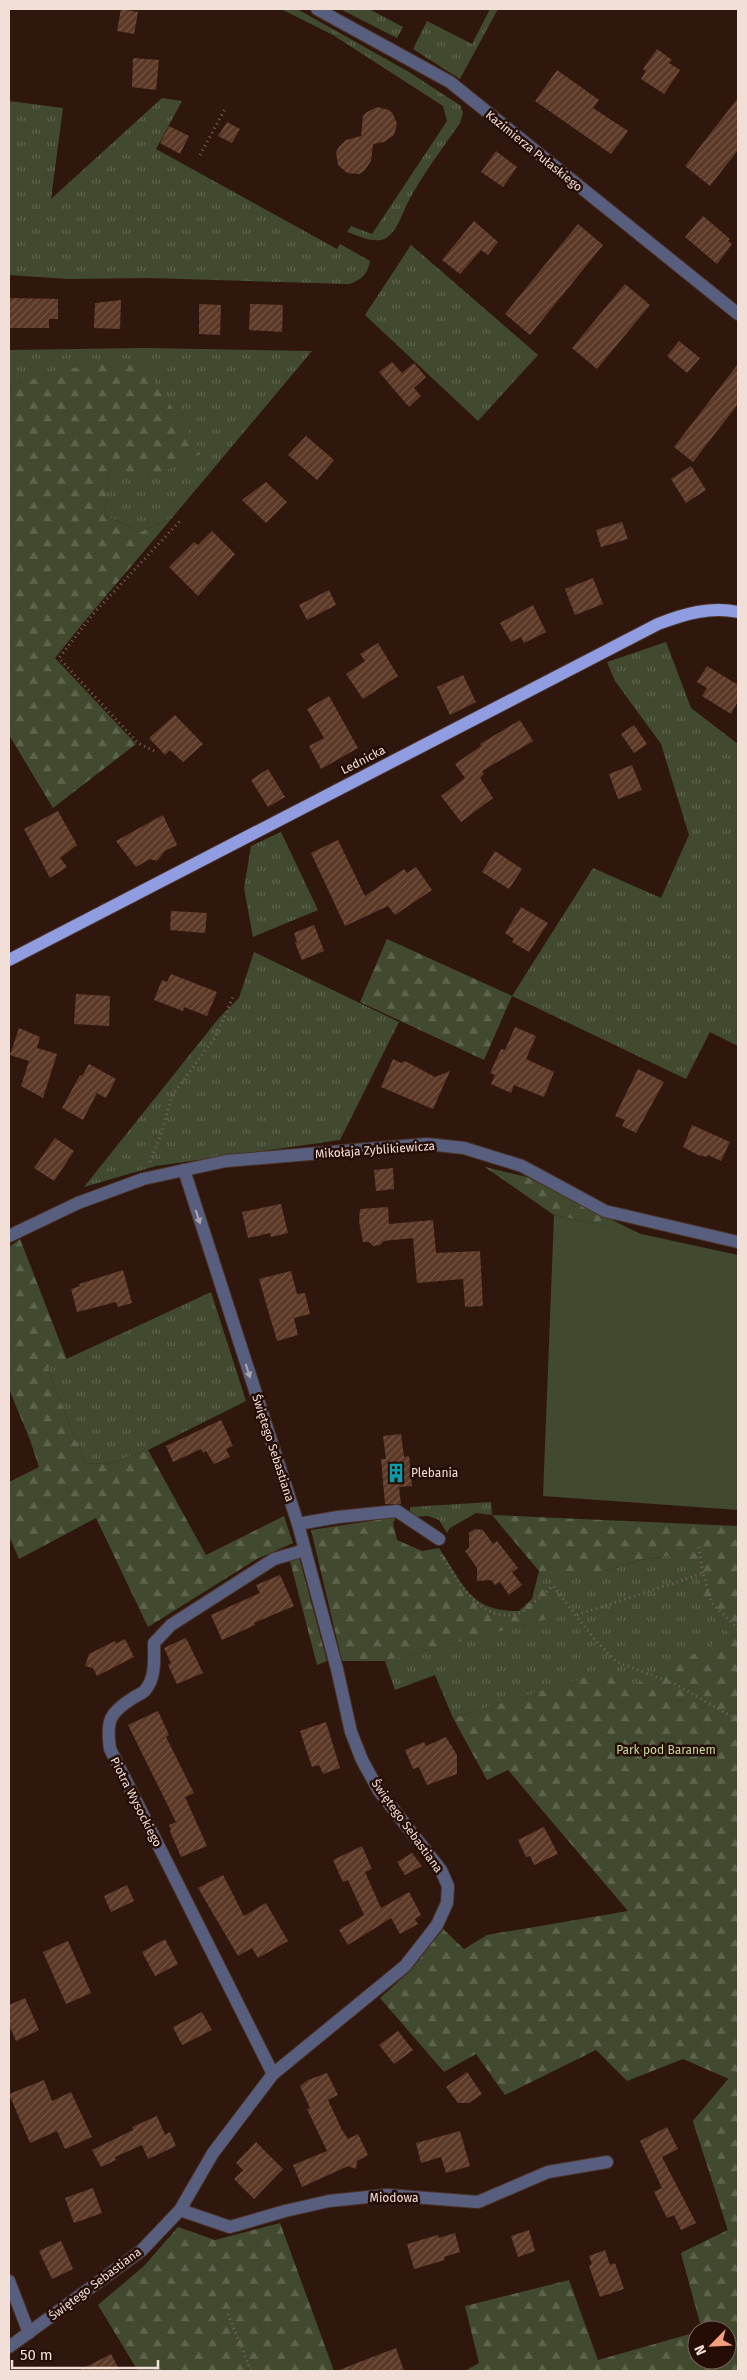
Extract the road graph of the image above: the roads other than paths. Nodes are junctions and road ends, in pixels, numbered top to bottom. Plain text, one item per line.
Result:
1 (317, 9) edge
2 (738, 314) edge
3 (738, 612) edge
4 (9, 960) edge
5 (184, 1170) junction
6 (9, 1236) edge
7 (738, 1242) edge
8 (298, 1524) junction
9 (439, 1538) road end
10 (305, 1550) junction
11 (273, 2074) junction
12 (607, 2162) dead end
13 (180, 2210) junction
14 (9, 2281) edge
15 (29, 2333) junction
16 (9, 2347) edge

1 - 2 street, Kazimierza Pułaskiego
3 - 4 main road, Lednicka
5 - 6 street, Mikołaja Zyblikiewicza
5 - 7 street, Mikołaja Zyblikiewicza
5 -> 8 street, Świętego Sebastiana
8 - 9 street
8 - 10 street, Świętego Sebastiana
10 - 11 street, Świętego Sebastiana
10 - 11 street, Piotra Wysockiego
11 - 13 street, Świętego Sebastiana
12 - 13 street, Miodowa
13 - 15 street, Świętego Sebastiana
14 - 15 street
15 - 16 street, Świętego Sebastiana

